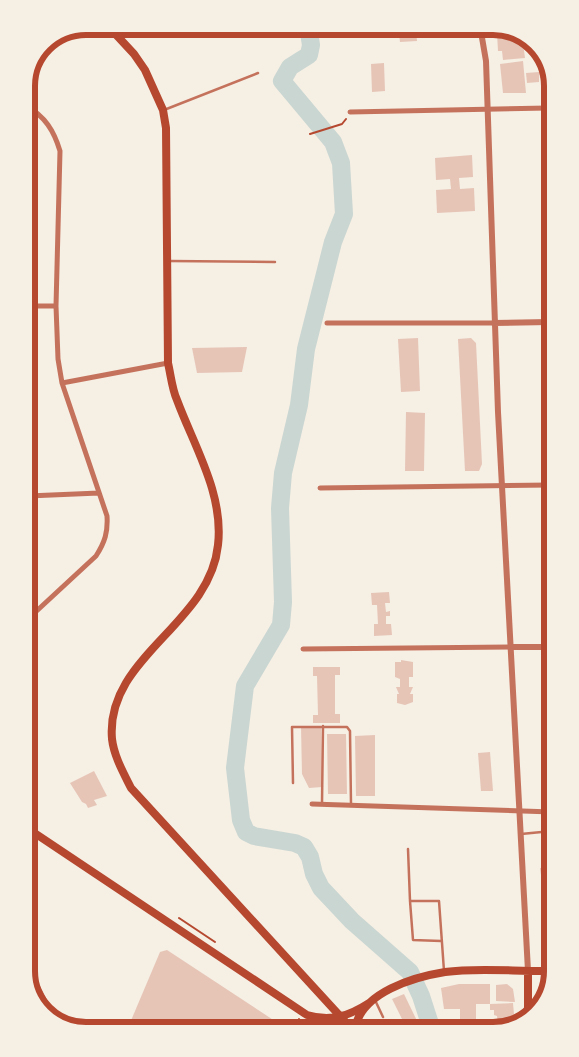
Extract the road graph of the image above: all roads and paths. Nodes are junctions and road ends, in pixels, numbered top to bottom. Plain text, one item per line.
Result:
1 (117, 35) edge
2 (482, 35) edge
3 (258, 73) dead end
4 (544, 108) edge
5 (488, 109) junction
6 (163, 110) junction
7 (35, 112) edge
8 (350, 112) joint
9 (310, 134) dead end
10 (168, 261) junction
11 (275, 262) dead end
12 (35, 306) edge
13 (56, 306) junction
14 (544, 322) edge
15 (327, 323) dead end
16 (494, 323) junction
17 (168, 364) junction
18 (62, 383) junction
19 (544, 485) edge
20 (501, 486) junction
21 (320, 488) dead end
22 (99, 493) junction
23 (35, 496) edge
24 (35, 612) edge
25 (544, 647) edge
26 (511, 648) junction
27 (303, 649) dead end
28 (324, 726) junction
29 (293, 783) dead end
30 (312, 804) dead end
31 (322, 804) junction
32 (351, 804) junction
33 (518, 812) junction
34 (544, 812) edge
35 (544, 832) edge
36 (35, 833) edge
37 (519, 834) junction
38 (408, 849) dead end
39 (410, 902) junction
40 (441, 941) junction
41 (528, 971) junction
42 (544, 971) edge
43 (444, 972) junction
44 (372, 1000) junction
45 (528, 1008) edge
46 (340, 1017) junction
47 (383, 1017) dead end
48 (306, 1018) junction
49 (297, 1022) edge
50 (312, 1022) edge
51 (345, 1022) edge
52 (357, 1022) edge

1 - 6 main road
2 - 5 street
3 - 6 lane
4 - 5 street
5 - 8 street
5 - 16 street
6 - 10 main road
7 - 13 street
8 - 9 path
10 - 11 lane
10 - 17 main road
12 - 13 street
13 - 18 street
14 - 16 street
15 - 16 street
16 - 20 street
17 - 18 street
17 - 46 main road
18 - 22 street
19 - 20 street
20 - 21 street
20 - 26 street
22 - 23 street
22 - 24 street
25 - 26 street
26 - 27 street
26 - 33 street
28 - 29 lane
28 - 31 lane
28 - 32 lane
30 - 31 street
31 - 32 street
32 - 33 street
33 - 34 street
33 - 37 street
35 - 37 lane
36 - 48 main road
37 - 41 street
38 - 39 lane
39 - 40 lane
39 - 40 lane
40 - 43 lane
41 - 42 main road
41 - 43 main road
41 - 45 main road
43 - 44 main road
44 - 46 main road
44 - 47 lane
44 - 52 main road
46 - 48 main road
46 - 51 main road
48 - 49 path
48 - 50 lane

